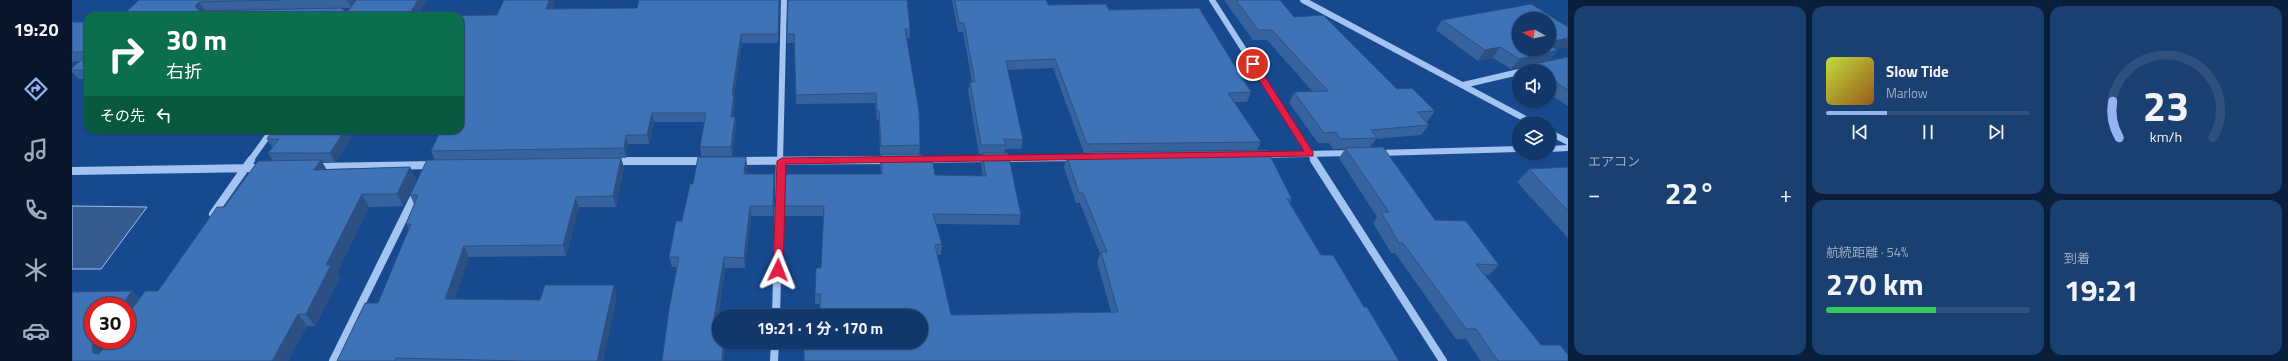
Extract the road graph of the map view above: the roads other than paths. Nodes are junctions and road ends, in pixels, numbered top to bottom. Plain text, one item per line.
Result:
1 (784, 0) edge
2 (1212, 0) edge
3 (1302, 0) edge
4 (1512, 74) edge
5 (1463, 85) junction
6 (1520, 116) edge
7 (269, 134) edge
8 (1556, 136) edge
9 (1568, 142) edge
10 (1568, 148) edge
11 (1556, 149) edge
12 (1512, 150) edge
13 (1357, 153) edge
14 (1372, 153) edge
15 (1310, 154) junction
16 (1250, 156) edge
17 (1080, 158) edge
18 (898, 160) edge
19 (905, 160) edge
20 (713, 161) edge
21 (728, 161) edge
22 (782, 161) junction
23 (604, 162) edge
24 (445, 165) edge
25 (268, 168) edge
26 (307, 168) edge
27 (245, 169) junction
28 (72, 171) edge
29 (419, 186) edge
30 (209, 220) edge
31 (776, 309) edge
32 (775, 349) edge
33 (334, 361) edge
34 (774, 361) edge
35 (1443, 361) edge

1 - 22 street
2 - 15 street
3 - 5 street
4 - 5 street
5 - 6 street
7 - 27 street
8 - 9 street
10 - 11 street
12 - 14 street
13 - 15 street
15 - 16 street
15 - 35 street
17 - 19 street
18 - 22 street
20 - 23 street
21 - 22 street
22 - 31 street
24 - 26 street
25 - 27 street
27 - 28 street
27 - 30 street
29 - 33 street
32 - 34 street

